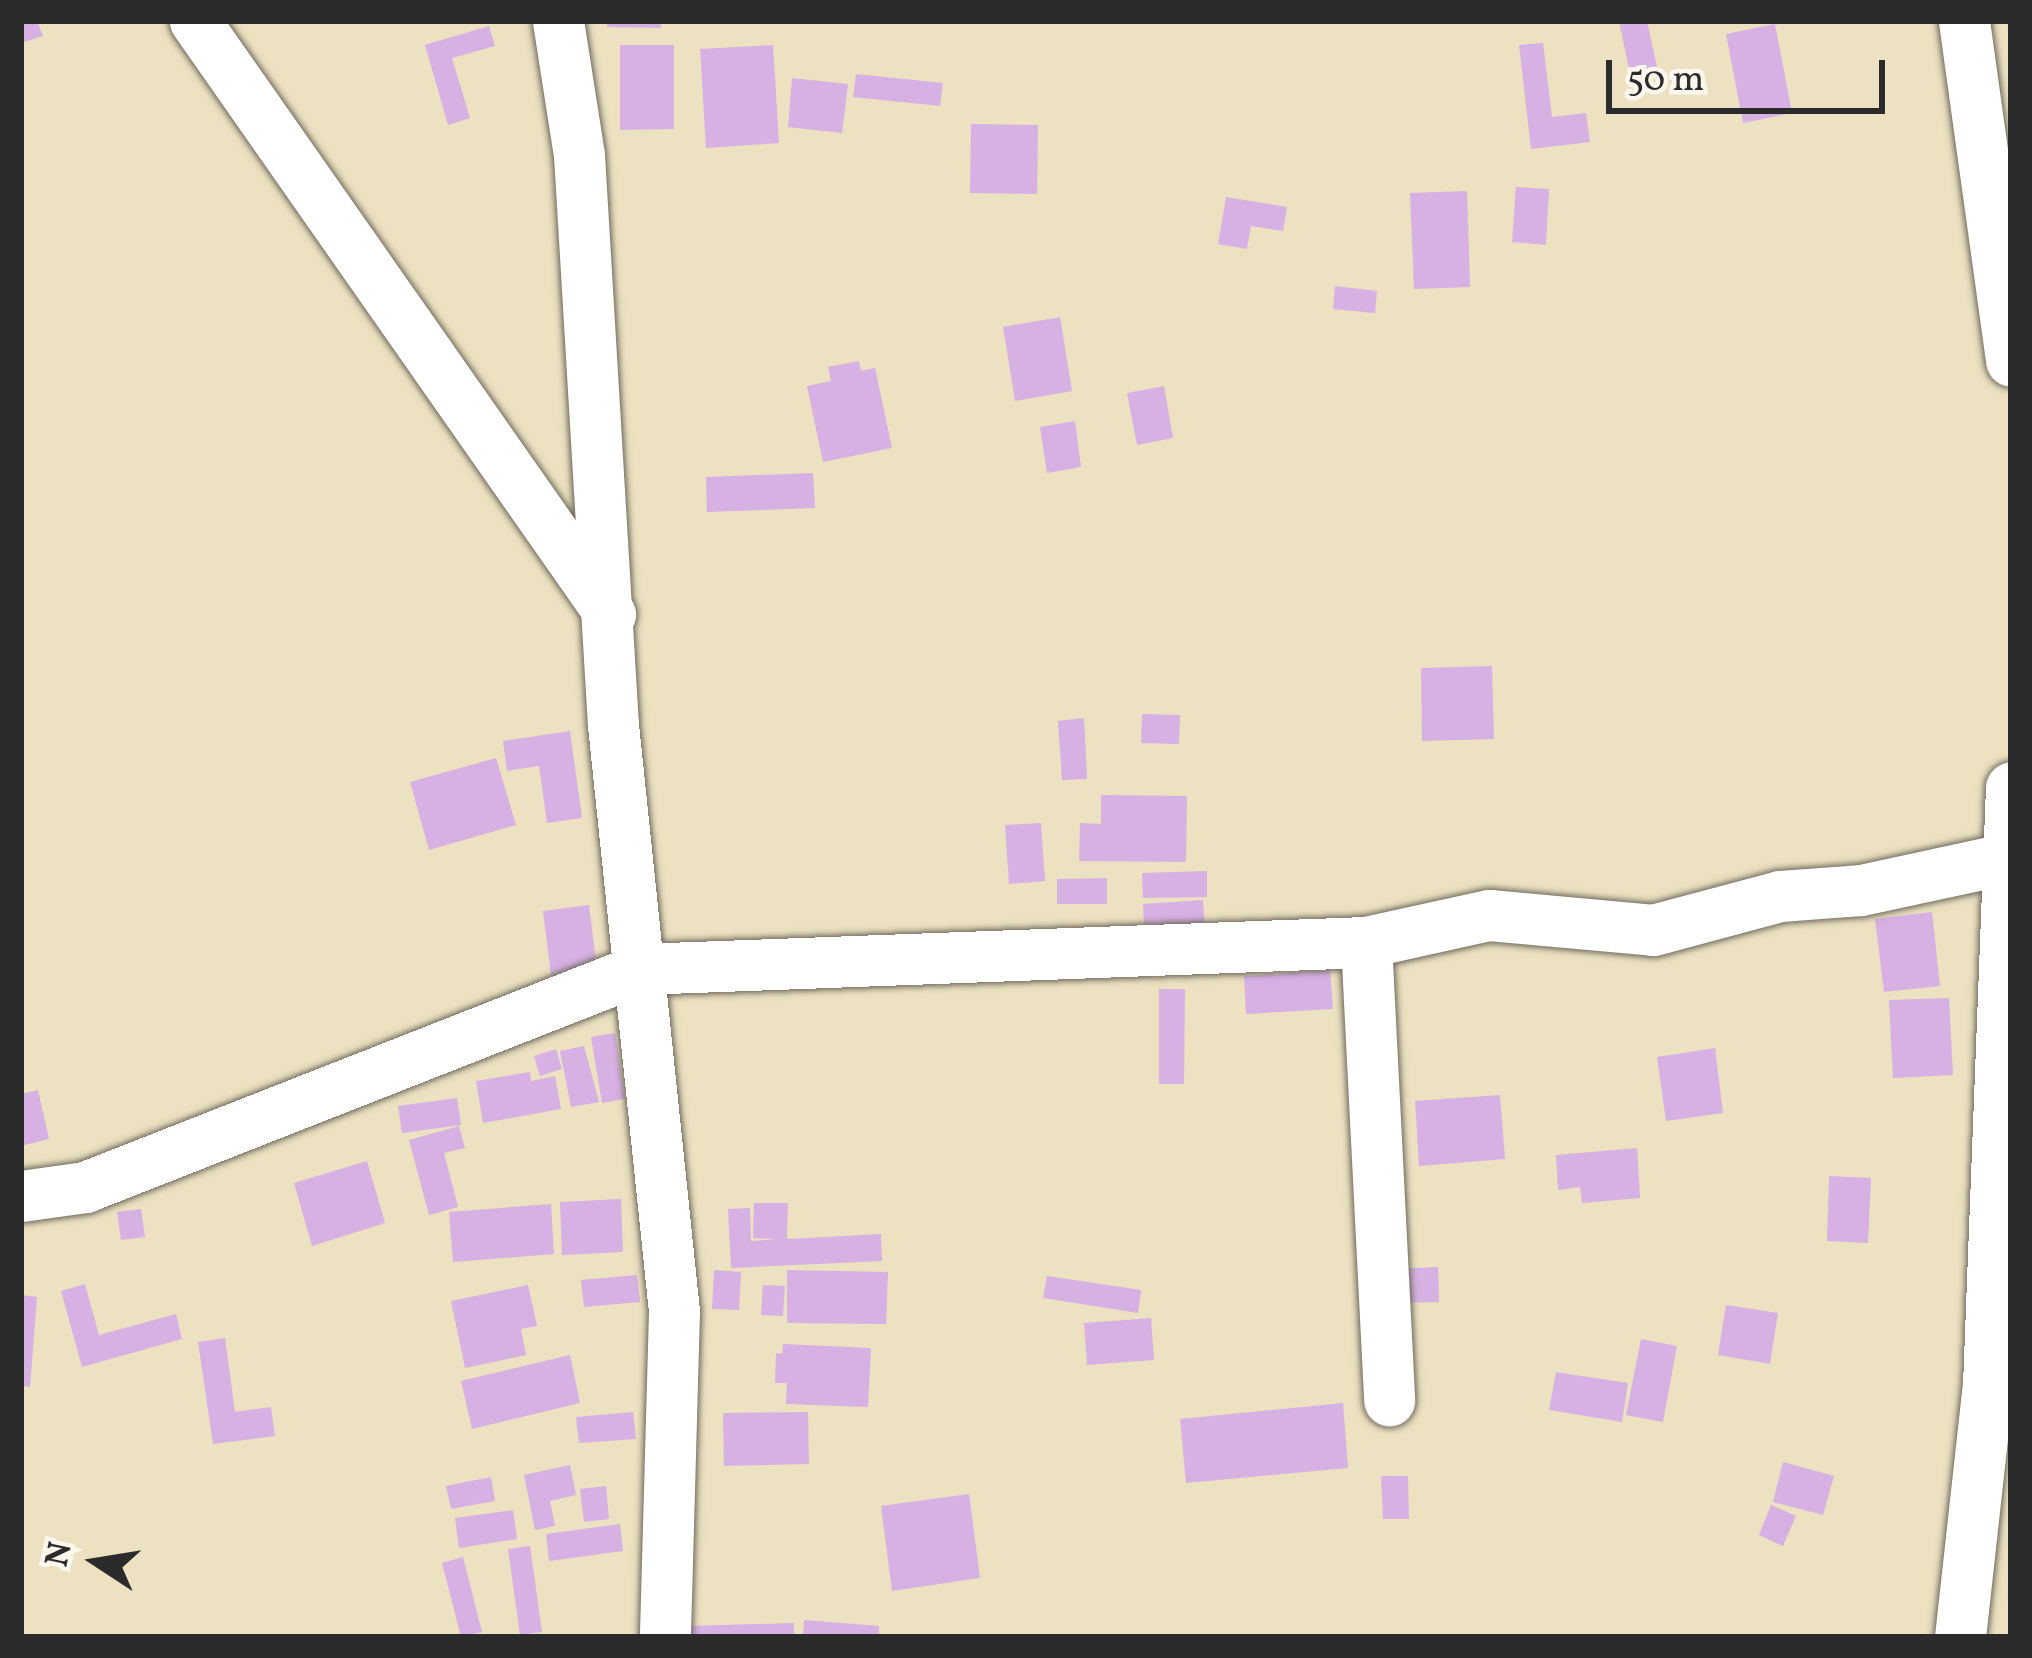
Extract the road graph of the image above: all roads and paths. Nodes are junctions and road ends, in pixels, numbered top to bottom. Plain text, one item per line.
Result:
1 (195, 21) edge
2 (559, 21) edge
3 (1964, 21) edge
4 (2011, 361) edge
5 (610, 614) junction
6 (2011, 787) edge
7 (2008, 858) edge
8 (1366, 942) junction
9 (2009, 961) edge
10 (640, 969) junction
11 (21, 1196) edge
12 (1389, 1400) dead end
13 (665, 1637) edge
14 (1960, 1637) edge

1 - 5 street
2 - 5 street
3 - 4 street
5 - 10 street
6 - 7 street
7 - 8 street
7 - 9 street
8 - 10 street
8 - 12 street
9 - 14 street
10 - 11 street
10 - 13 street

